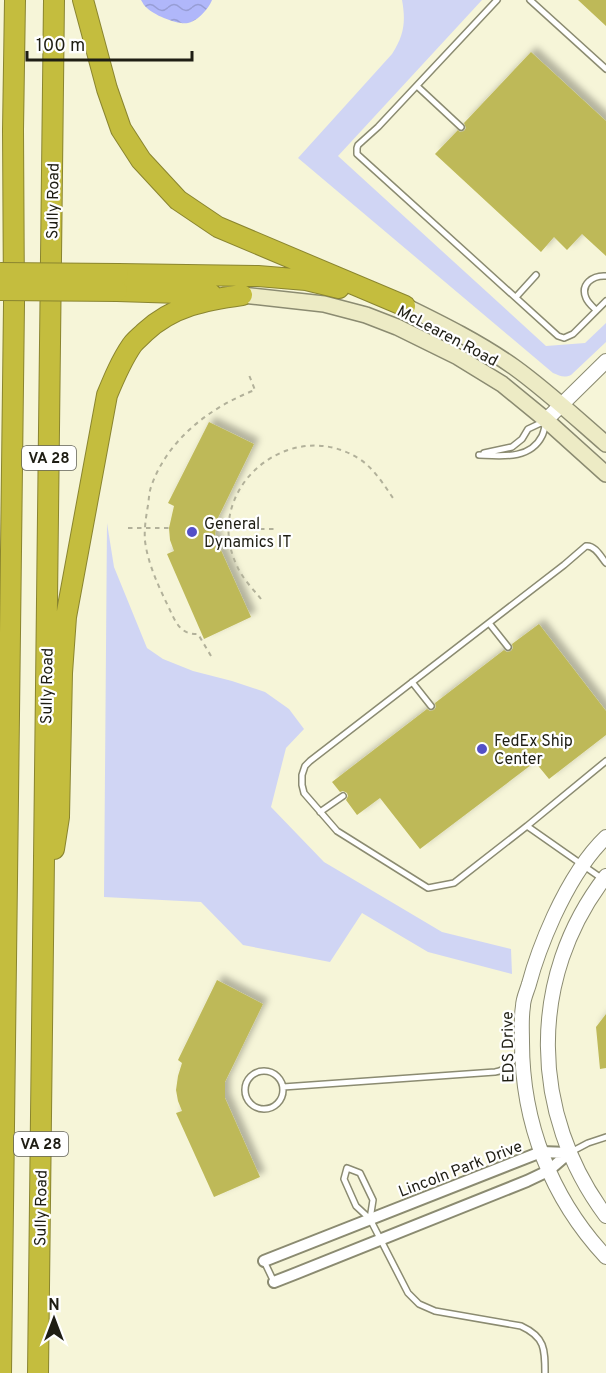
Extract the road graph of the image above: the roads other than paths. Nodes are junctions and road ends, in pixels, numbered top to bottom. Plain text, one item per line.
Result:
1 (15, 0) edge
2 (54, 0) edge
3 (83, 0) edge
4 (497, 0) edge
5 (530, 0) edge
6 (606, 69) edge
7 (417, 86) junction
8 (461, 127) dead end
9 (0, 273) edge
10 (536, 275) dead end
11 (606, 276) edge
12 (118, 283) junction
13 (0, 290) edge
14 (242, 295) junction
15 (516, 297) junction
16 (606, 301) edge
17 (14, 304) junction
18 (405, 306) junction
19 (596, 310) junction
20 (606, 361) edge
21 (0, 381) edge
22 (561, 405) junction
23 (546, 420) junction
24 (606, 444) edge
25 (606, 474) edge
26 (606, 563) edge
27 (489, 623) junction
28 (508, 647) dead end
29 (412, 682) junction
30 (431, 706) dead end
31 (606, 761) edge
32 (0, 790) edge
33 (343, 796) dead end
34 (320, 812) junction
35 (527, 826) junction
36 (606, 837) edge
37 (7, 847) junction
38 (583, 865) junction
39 (605, 879) edge
40 (44, 915) junction
41 (522, 1047) junction
42 (283, 1087) junction
43 (606, 1137) edge
44 (541, 1152) junction
45 (569, 1153) junction
46 (548, 1171) junction
47 (606, 1216) edge
48 (370, 1219) junction
49 (380, 1240) junction
50 (606, 1257) edge
51 (264, 1261) joint
52 (274, 1281) joint
53 (1, 1373) edge
54 (38, 1373) edge
55 (544, 1373) edge

1 - 17 highway, VA 28
2 - 40 highway, Sully Road / VA 28
3 - 18 highway
4 - 7 lane
5 - 6 lane
7 - 8 lane
7 - 15 lane
9 - 12 highway, bridge
10 - 15 lane
11 - 19 lane
12 - 13 highway, bridge
12 - 14 highway
12 - 18 highway
14 - 23 main road, McLearen Road
14 - 40 highway
15 - 19 lane
16 - 19 lane
17 - 21 highway
17 - 37 highway, VA 28
18 - 22 main road, McLearen Road
20 - 22 street
22 - 23 street
22 - 24 main road, McLearen Road
23 - 23 lane
23 - 25 main road, McLearen Road
26 - 27 lane
27 - 28 lane
27 - 29 lane
29 - 30 lane
29 - 34 lane
31 - 35 lane
32 - 37 highway
33 - 34 lane
34 - 35 lane
35 - 38 lane
36 - 38 street, EDS Drive
37 - 53 highway, VA 28
38 - 39 lane
38 - 41 street, EDS Drive
39 - 45 street
40 - 54 highway, Sully Road / VA 28
41 - 42 lane
41 - 44 street, EDS Drive
42 - 42 lane
43 - 45 lane
44 - 45 street, Lincoln Park Drive
44 - 46 street, EDS Drive
44 - 48 street, Lincoln Park Drive
45 - 46 street
45 - 47 street
46 - 49 street
46 - 50 street, EDS Drive
48 - 48 lane
48 - 49 lane
48 - 51 street, Lincoln Park Drive
49 - 52 street
49 - 55 lane
51 - 52 lane

